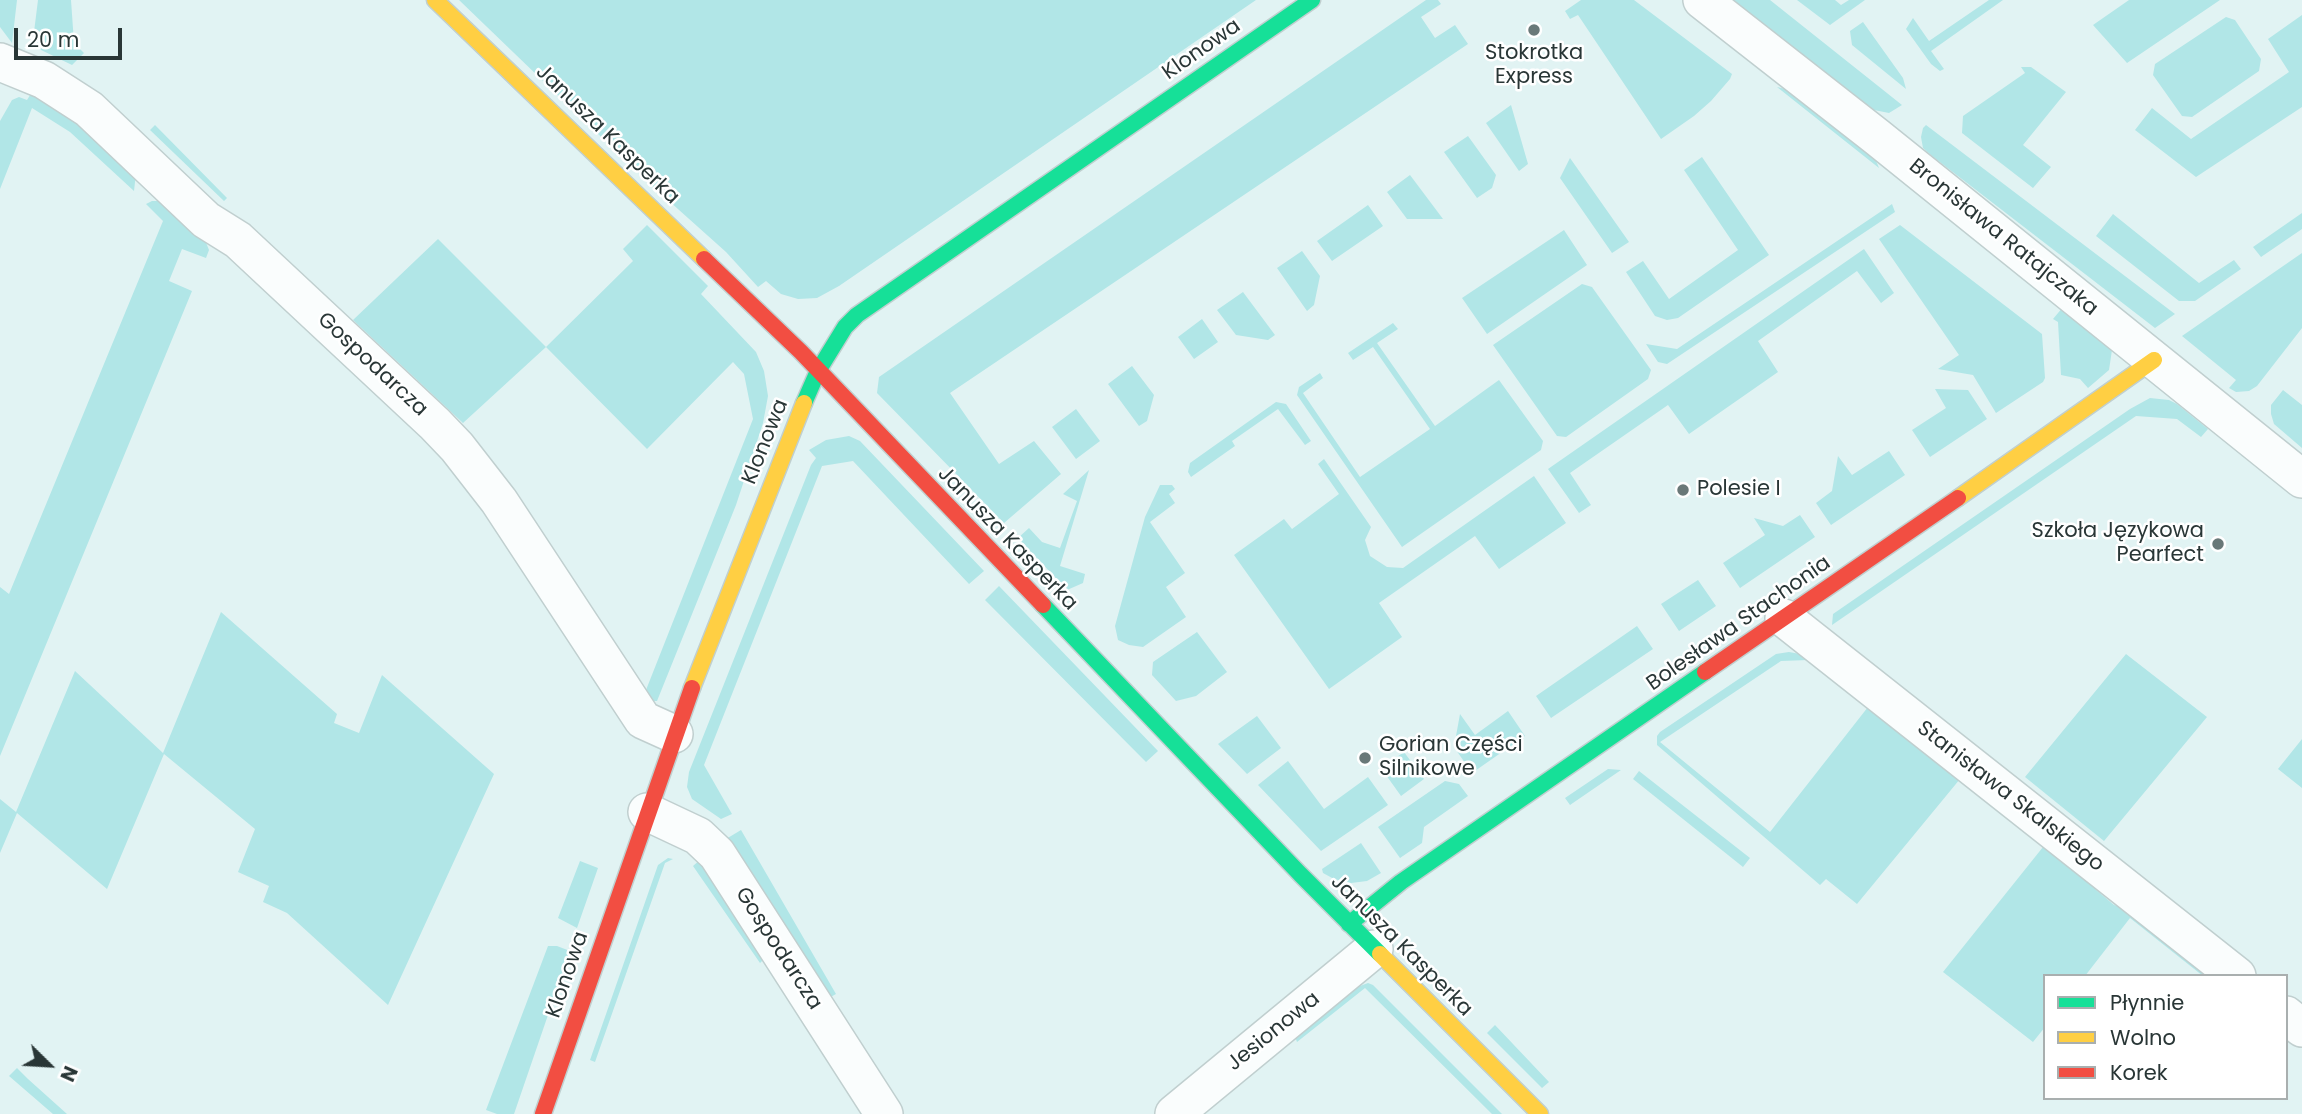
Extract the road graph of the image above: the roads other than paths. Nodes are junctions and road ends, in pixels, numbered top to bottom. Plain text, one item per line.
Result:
1 (435, 0) edge
2 (1312, 0) edge
3 (1702, 0) edge
4 (0, 62) edge
5 (2154, 360) junction
6 (818, 372) junction
7 (2302, 479) edge
8 (1784, 618) junction
9 (674, 734) junction
10 (647, 812) junction
11 (1362, 937) junction
12 (2234, 974) edge
13 (2288, 1017) edge
14 (2302, 1028) edge
15 (543, 1114) edge
16 (884, 1114) edge
17 (1174, 1114) edge
18 (1540, 1114) edge

1 - 6 street, Janusza Kasperka
2 - 6 street, Klonowa
3 - 5 street, Bronisława Ratajczaka
4 - 9 street, Gospodarcza
5 - 7 street, Bronisława Ratajczaka
5 - 8 street, Bolesława Stachonia
6 - 9 street, Klonowa
6 - 11 street, Janusza Kasperka
8 - 11 street, Bolesława Stachonia
8 - 12 street, Stanisława Skalskiego
9 - 10 street, Klonowa
10 - 15 street, Klonowa
10 - 16 street, Gospodarcza
11 - 17 street, Jesionowa
11 - 18 street, Janusza Kasperka
13 - 14 street

